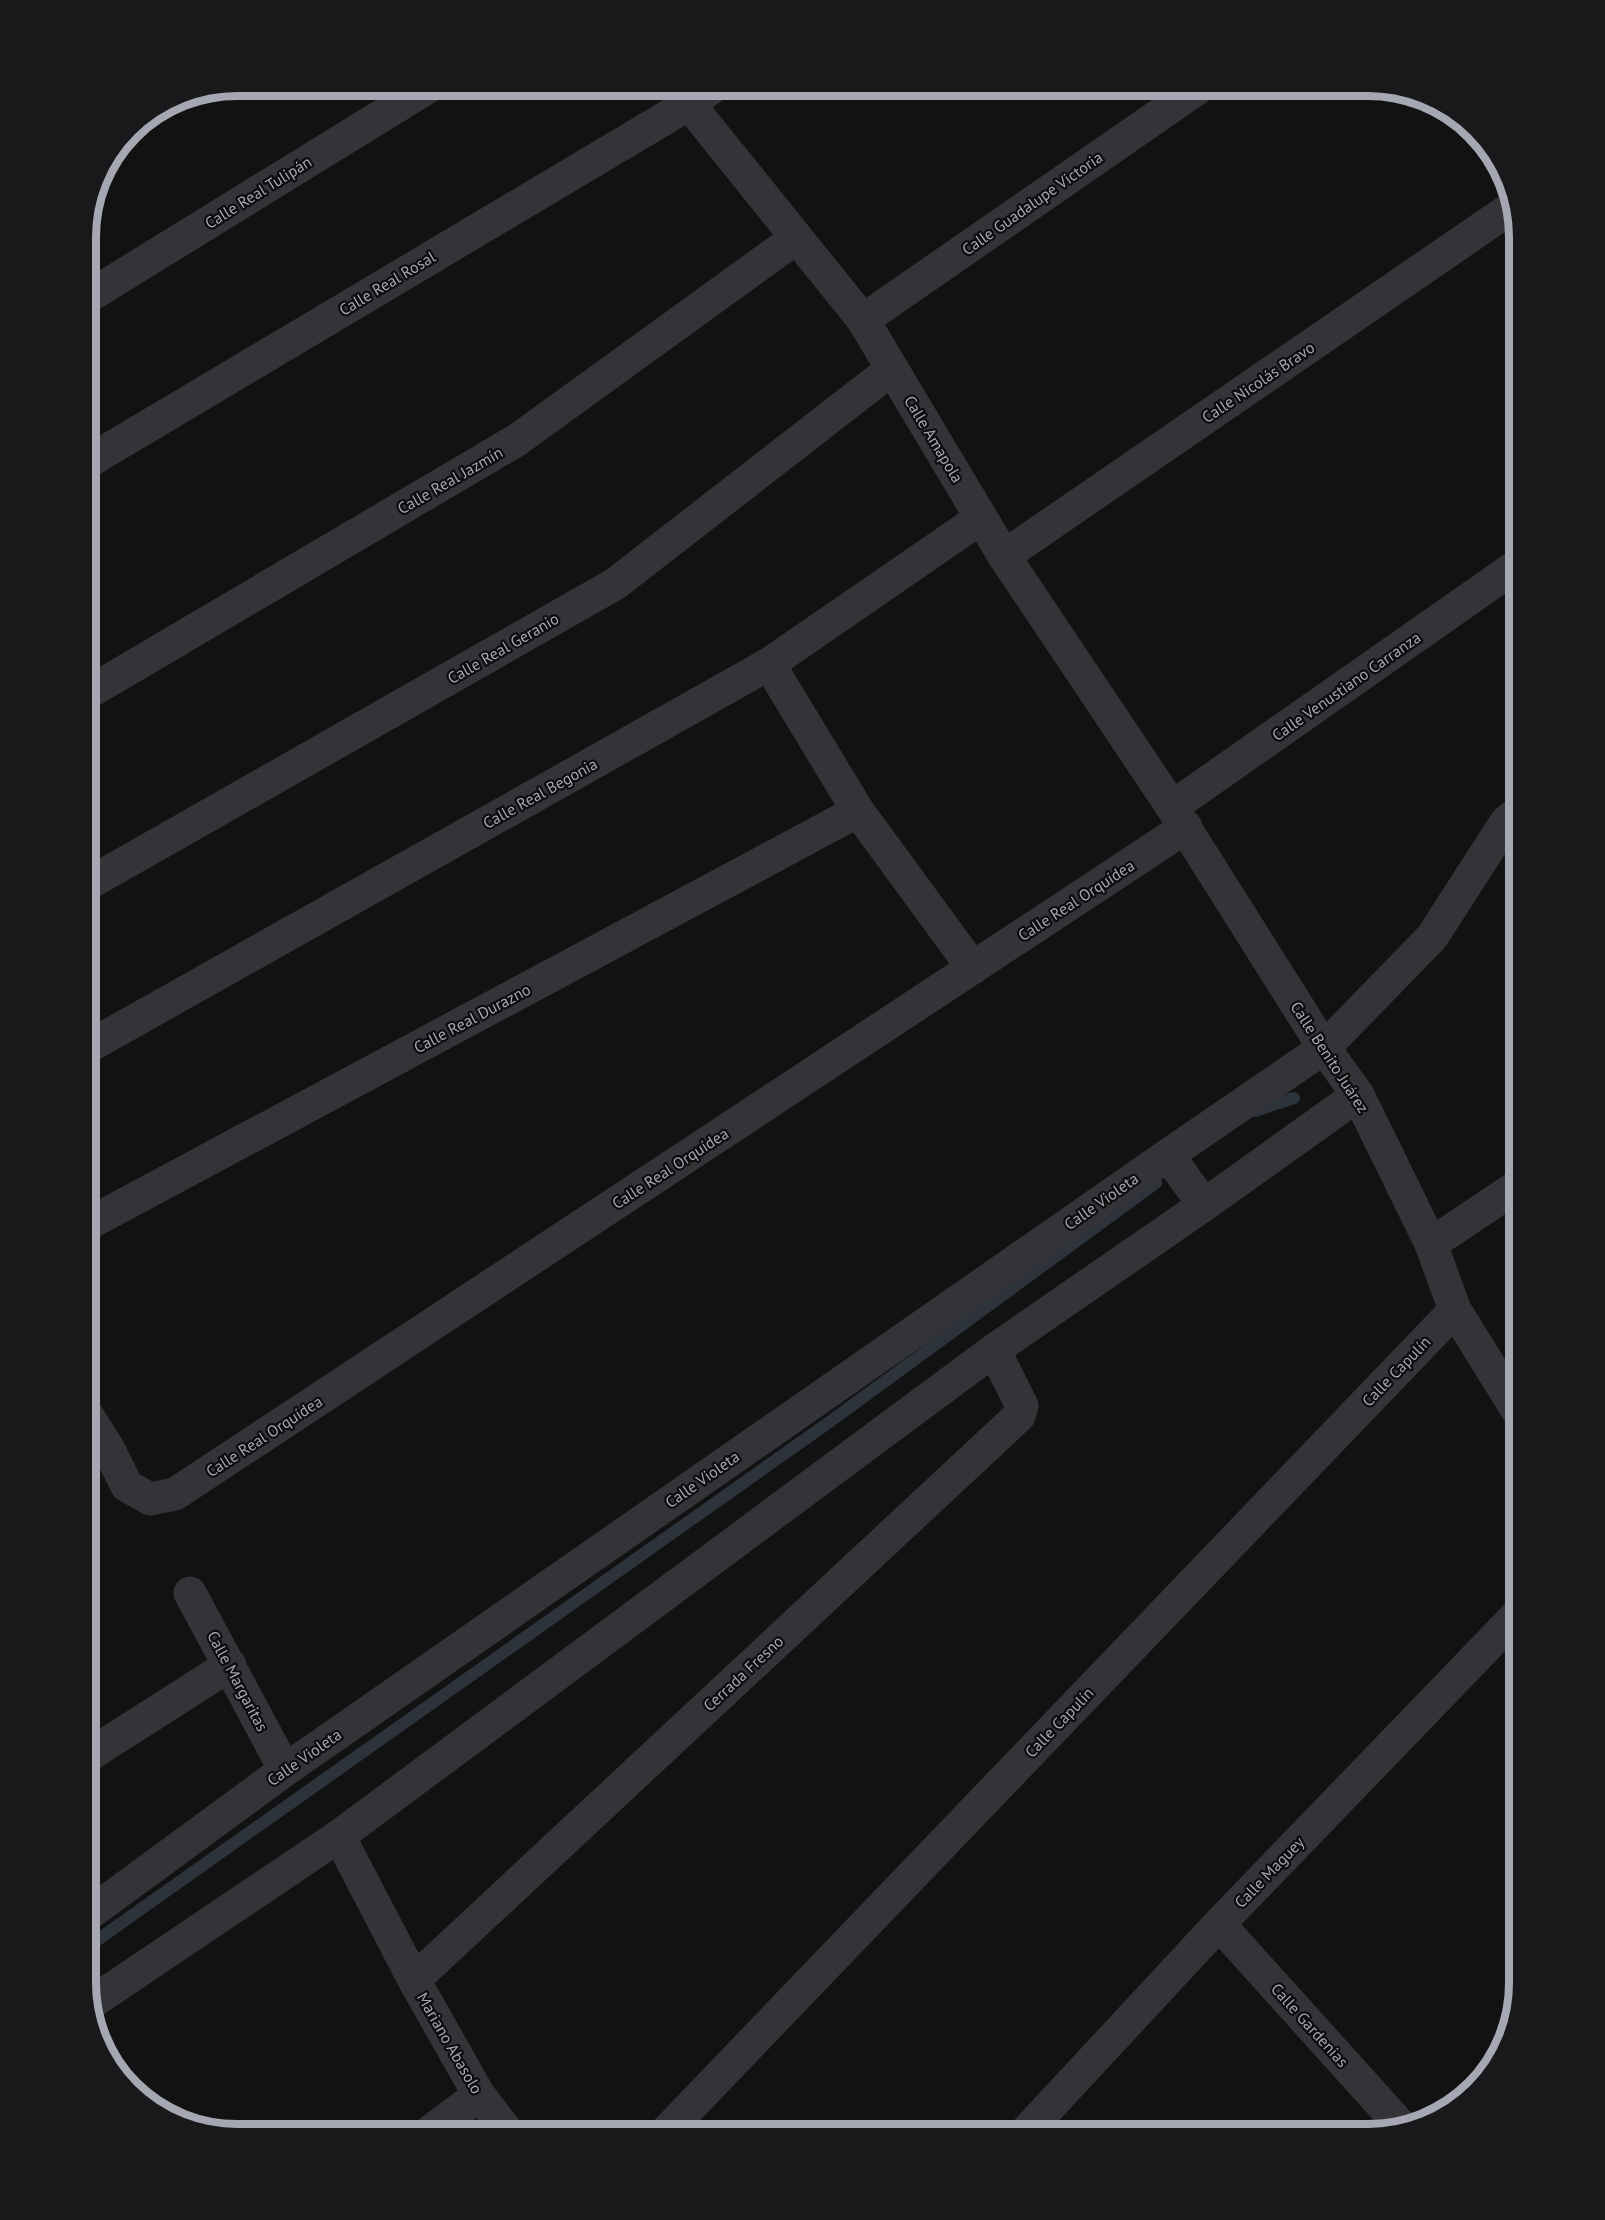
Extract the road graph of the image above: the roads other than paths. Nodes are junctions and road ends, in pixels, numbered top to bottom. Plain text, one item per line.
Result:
1 (414, 96) edge
2 (687, 96) edge
3 (697, 96) edge
4 (1187, 96) edge
5 (1506, 211) edge
6 (796, 238) junction
7 (96, 292) edge
8 (863, 320) junction
9 (892, 369) junction
10 (96, 457) edge
11 (981, 518) junction
12 (1004, 556) junction
13 (1509, 572) edge
14 (769, 664) junction
15 (96, 688) edge
16 (858, 811) junction
17 (1179, 817) junction
18 (1509, 820) edge
19 (96, 879) edge
20 (973, 968) junction
21 (96, 1042) edge
22 (1324, 1048) junction
23 (1358, 1095) junction
24 (1172, 1160) junction
25 (1509, 1192) edge
26 (1199, 1198) junction
27 (96, 1220) edge
28 (1431, 1244) junction
29 (1455, 1310) junction
30 (994, 1350) junction
31 (1509, 1396) edge
32 (97, 1456) edge
33 (190, 1593) dead end
34 (1509, 1624) edge
35 (230, 1665) junction
36 (96, 1751) edge
37 (285, 1770) junction
38 (339, 1836) junction
39 (96, 1909) edge
40 (1219, 1924) junction
41 (414, 1980) junction
42 (97, 1999) edge
43 (479, 2095) junction
44 (1396, 2121) edge
45 (441, 2124) edge
46 (501, 2124) edge
47 (674, 2124) edge
48 (1033, 2124) edge

1 - 7 street, Calle Real Tulipán
2 - 10 street, Calle Real Rosal
3 - 6 street, Calle Amapola
4 - 8 street, Calle Guadalupe Victoria
5 - 12 street, Calle Nicolás Bravo
6 - 8 street, Calle Amapola
6 - 15 street, Calle Real Jazmín
8 - 9 street, Calle Amapola
9 - 11 street, Calle Amapola
9 - 19 street, Calle Real Geranio
11 - 12 street, Calle Amapola
11 - 14 street, Calle Real Begonia
12 - 17 street, Calle Amapola
13 - 17 street, Calle Venustiano Carranza
14 - 16 street
14 - 21 street, Calle Real Begonia
16 - 20 street
16 - 27 street, Calle Real Durazno
17 - 20 street, Calle Real Orquídea
17 - 22 street, Calle Benito Juárez
18 - 22 street, Calle Violeta
20 - 32 street, Calle Real Orquídea
22 - 23 street, Calle Benito Juárez
22 - 24 street, Calle Violeta
23 - 26 street
23 - 28 street, Calle Benito Juárez
24 - 26 street
24 - 37 street, Calle Violeta
25 - 28 street
26 - 30 street
28 - 29 street, Calle Benito Juárez
29 - 31 street, Calle Benito Juárez
29 - 47 street, Calle Capulín
30 - 38 street
30 - 41 street, Cerrada Fresno
33 - 35 street, Calle Margaritas
34 - 40 street, Calle Maguey
35 - 36 street
35 - 37 street, Calle Margaritas
37 - 39 street, Calle Violeta
38 - 41 street
38 - 42 street
40 - 44 street, Calle Gardenias
40 - 48 street, Calle Maguey
41 - 43 street, Mariano Abasolo
43 - 45 street
43 - 46 street, Mariano Abasolo

